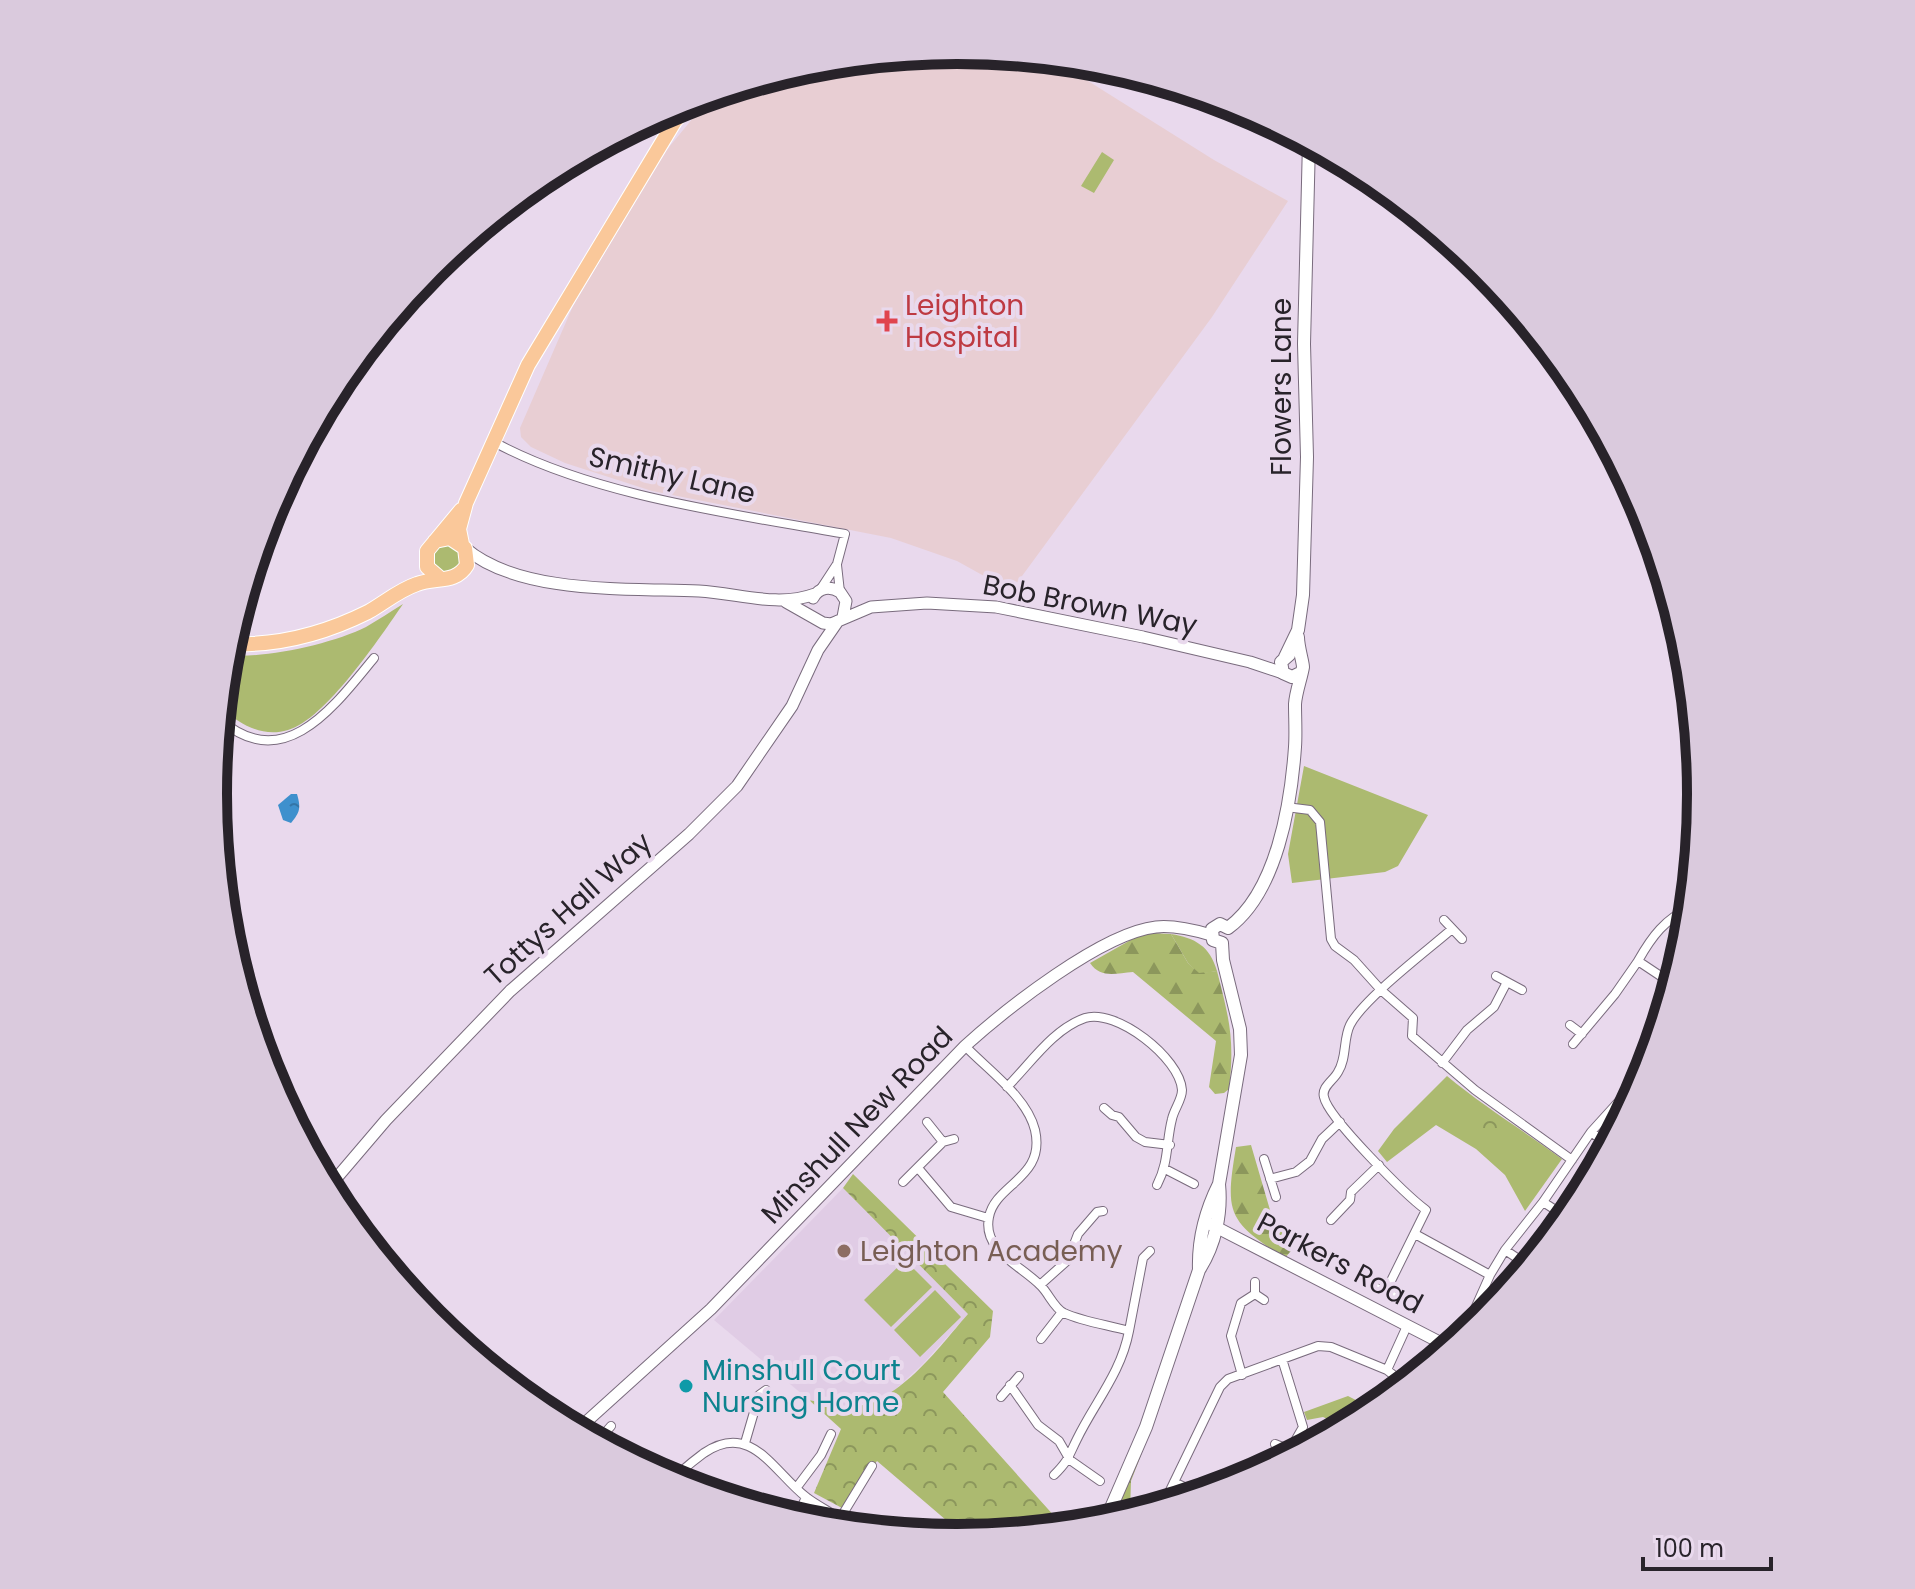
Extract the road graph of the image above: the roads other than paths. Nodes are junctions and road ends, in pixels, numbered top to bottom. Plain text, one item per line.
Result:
1 (675, 121) edge
2 (1309, 154) edge
3 (494, 442) junction
4 (466, 503) junction
5 (435, 541) junction
6 (464, 546) junction
7 (426, 562) junction
8 (837, 564) junction
9 (496, 568) junction
10 (462, 573) junction
11 (441, 579) junction
12 (404, 590) junction
13 (817, 592) junction
14 (841, 594) junction
15 (786, 602) junction
16 (871, 607) junction
17 (815, 617) junction
18 (840, 619) junction
19 (1298, 630) junction
20 (243, 643) edge
21 (818, 650) junction
22 (374, 658) dead end
23 (1300, 658) junction
24 (1284, 666) junction
25 (1300, 673) junction
26 (1295, 701) junction
27 (231, 728) edge
28 (1286, 807) junction
29 (1678, 915) edge
30 (1444, 920) dead end
31 (1228, 928) junction
32 (1452, 929) junction
33 (1211, 935) junction
34 (1462, 939) dead end
35 (1222, 943) junction
36 (1638, 961) junction
37 (1496, 976) dead end
38 (1664, 979) edge
39 (1507, 982) junction
40 (1381, 990) junction
41 (1522, 990) dead end
42 (1570, 1025) dead end
43 (1582, 1034) junction
44 (1573, 1044) dead end
45 (965, 1046) junction
46 (1442, 1063) junction
47 (1007, 1087) junction
48 (1621, 1100) edge
49 (1104, 1108) dead end
50 (1112, 1115) junction
51 (927, 1122) dead end
52 (1340, 1122) junction
53 (1104, 1123) dead end
54 (1591, 1132) junction
55 (954, 1139) dead end
56 (1601, 1140) edge
57 (943, 1142) junction
58 (1170, 1145) junction
59 (1264, 1159) dead end
60 (1572, 1160) junction
61 (1379, 1165) junction
62 (918, 1168) junction
63 (1165, 1169) junction
64 (336, 1178) edge
65 (1270, 1179) junction
66 (903, 1182) dead end
67 (1194, 1184) dead end
68 (1157, 1185) dead end
69 (1276, 1197) dead end
70 (1543, 1202) junction
71 (1097, 1210) dead end
72 (1557, 1211) edge
73 (988, 1218) junction
74 (1331, 1220) dead end
75 (1211, 1225) junction
76 (1415, 1234) junction
77 (1505, 1250) junction
78 (1142, 1255) dead end
79 (1520, 1260) edge
80 (1490, 1275) junction
81 (1255, 1282) dead end
82 (1040, 1285) junction
83 (1373, 1286) dead end
84 (1386, 1291) junction
85 (1255, 1294) junction
86 (1400, 1299) dead end
87 (1264, 1300) dead end
88 (1474, 1311) edge
89 (1062, 1312) junction
90 (1407, 1326) junction
91 (1129, 1331) junction
92 (1041, 1339) dead end
93 (1440, 1343) edge
94 (1282, 1359) junction
95 (1387, 1370) junction
96 (1242, 1375) junction
97 (1019, 1376) dead end
98 (1397, 1378) edge
99 (1010, 1385) junction
100 (759, 1392) dead end
101 (1001, 1397) dead end
102 (585, 1423) edge
103 (611, 1426) dead end
104 (605, 1434) edge
105 (831, 1434) dead end
106 (745, 1443) junction
107 (1275, 1444) dead end
108 (1286, 1447) edge
109 (1285, 1448) edge
110 (1070, 1460) junction
111 (872, 1466) dead end
112 (682, 1471) edge
113 (1054, 1475) dead end
114 (1100, 1481) dead end
115 (1174, 1482) junction
116 (797, 1487) junction
117 (1186, 1488) edge
118 (1169, 1493) edge
119 (806, 1497) junction
120 (801, 1508) edge
121 (1111, 1508) edge
122 (837, 1515) edge
123 (842, 1516) edge

1 - 3 highway
2 - 19 main road, Flowers Lane
3 - 4 highway
3 - 8 street, Smithy Lane
4 - 5 highway
4 - 6 highway
5 - 6 highway
5 - 7 highway
6 - 9 street
6 - 10 highway
7 - 11 highway
7 - 12 highway
8 - 13 street
8 - 14 street
9 - 10 street
9 - 15 street
10 - 11 highway
11 - 12 highway
12 - 20 highway
13 - 14 street
13 - 15 street
13 - 17 street
14 - 16 street, Bob Brown Way
14 - 18 street
15 - 17 street
16 - 18 street, Bob Brown Way
16 - 24 street, Bob Brown Way
17 - 18 street
17 - 21 street, Tottys Hall Way
18 - 21 street, Tottys Hall Way
19 - 23 main road, Flowers Lane
19 - 24 main road, Flowers Lane
21 - 64 street, Tottys Hall Way
22 - 27 street
23 - 24 main road
23 - 25 main road
24 - 25 main road
24 - 26 main road
25 - 26 main road
26 - 28 main road
28 - 31 main road
28 - 40 street
29 - 36 street
30 - 32 street
31 - 33 main road
31 - 35 main road
32 - 34 street
32 - 40 street
33 - 35 main road
33 - 45 street, Minshull New Road
35 - 75 main road
36 - 38 street
36 - 43 street
37 - 39 street
39 - 41 street
39 - 46 street
40 - 46 street
40 - 52 street
42 - 43 street
43 - 44 street
45 - 47 street
45 - 102 street, Minshull New Road
46 - 60 street
47 - 58 street
47 - 73 street
48 - 54 street
49 - 50 street
50 - 53 street
50 - 58 street
51 - 57 street
52 - 61 street
52 - 65 street
54 - 56 street
54 - 60 street
55 - 57 street
57 - 62 street
58 - 63 street
59 - 65 street
60 - 70 street
61 - 74 street
61 - 76 street
62 - 66 street
62 - 73 street
63 - 67 street
63 - 68 street
65 - 69 street
70 - 72 street
70 - 77 street
71 - 82 street
73 - 82 street
75 - 90 street, Parkers Road
75 - 121 main road
76 - 80 street
76 - 84 street
77 - 79 street
77 - 80 street
78 - 91 street
80 - 88 street
81 - 85 street
82 - 89 street
83 - 84 street
84 - 86 street
85 - 87 street
85 - 96 street
89 - 91 street
89 - 92 street
90 - 93 street, Parkers Road
90 - 95 street
91 - 110 street
94 - 95 street
94 - 96 street
94 - 108 street
95 - 98 street
96 - 115 street
97 - 99 street
99 - 101 street
99 - 110 street
100 - 106 street
103 - 104 street
105 - 116 street
106 - 112 street
106 - 116 street
107 - 109 street
110 - 113 street
110 - 114 street
111 - 123 street
115 - 117 street
115 - 118 street
116 - 119 street
119 - 120 street
119 - 122 street

